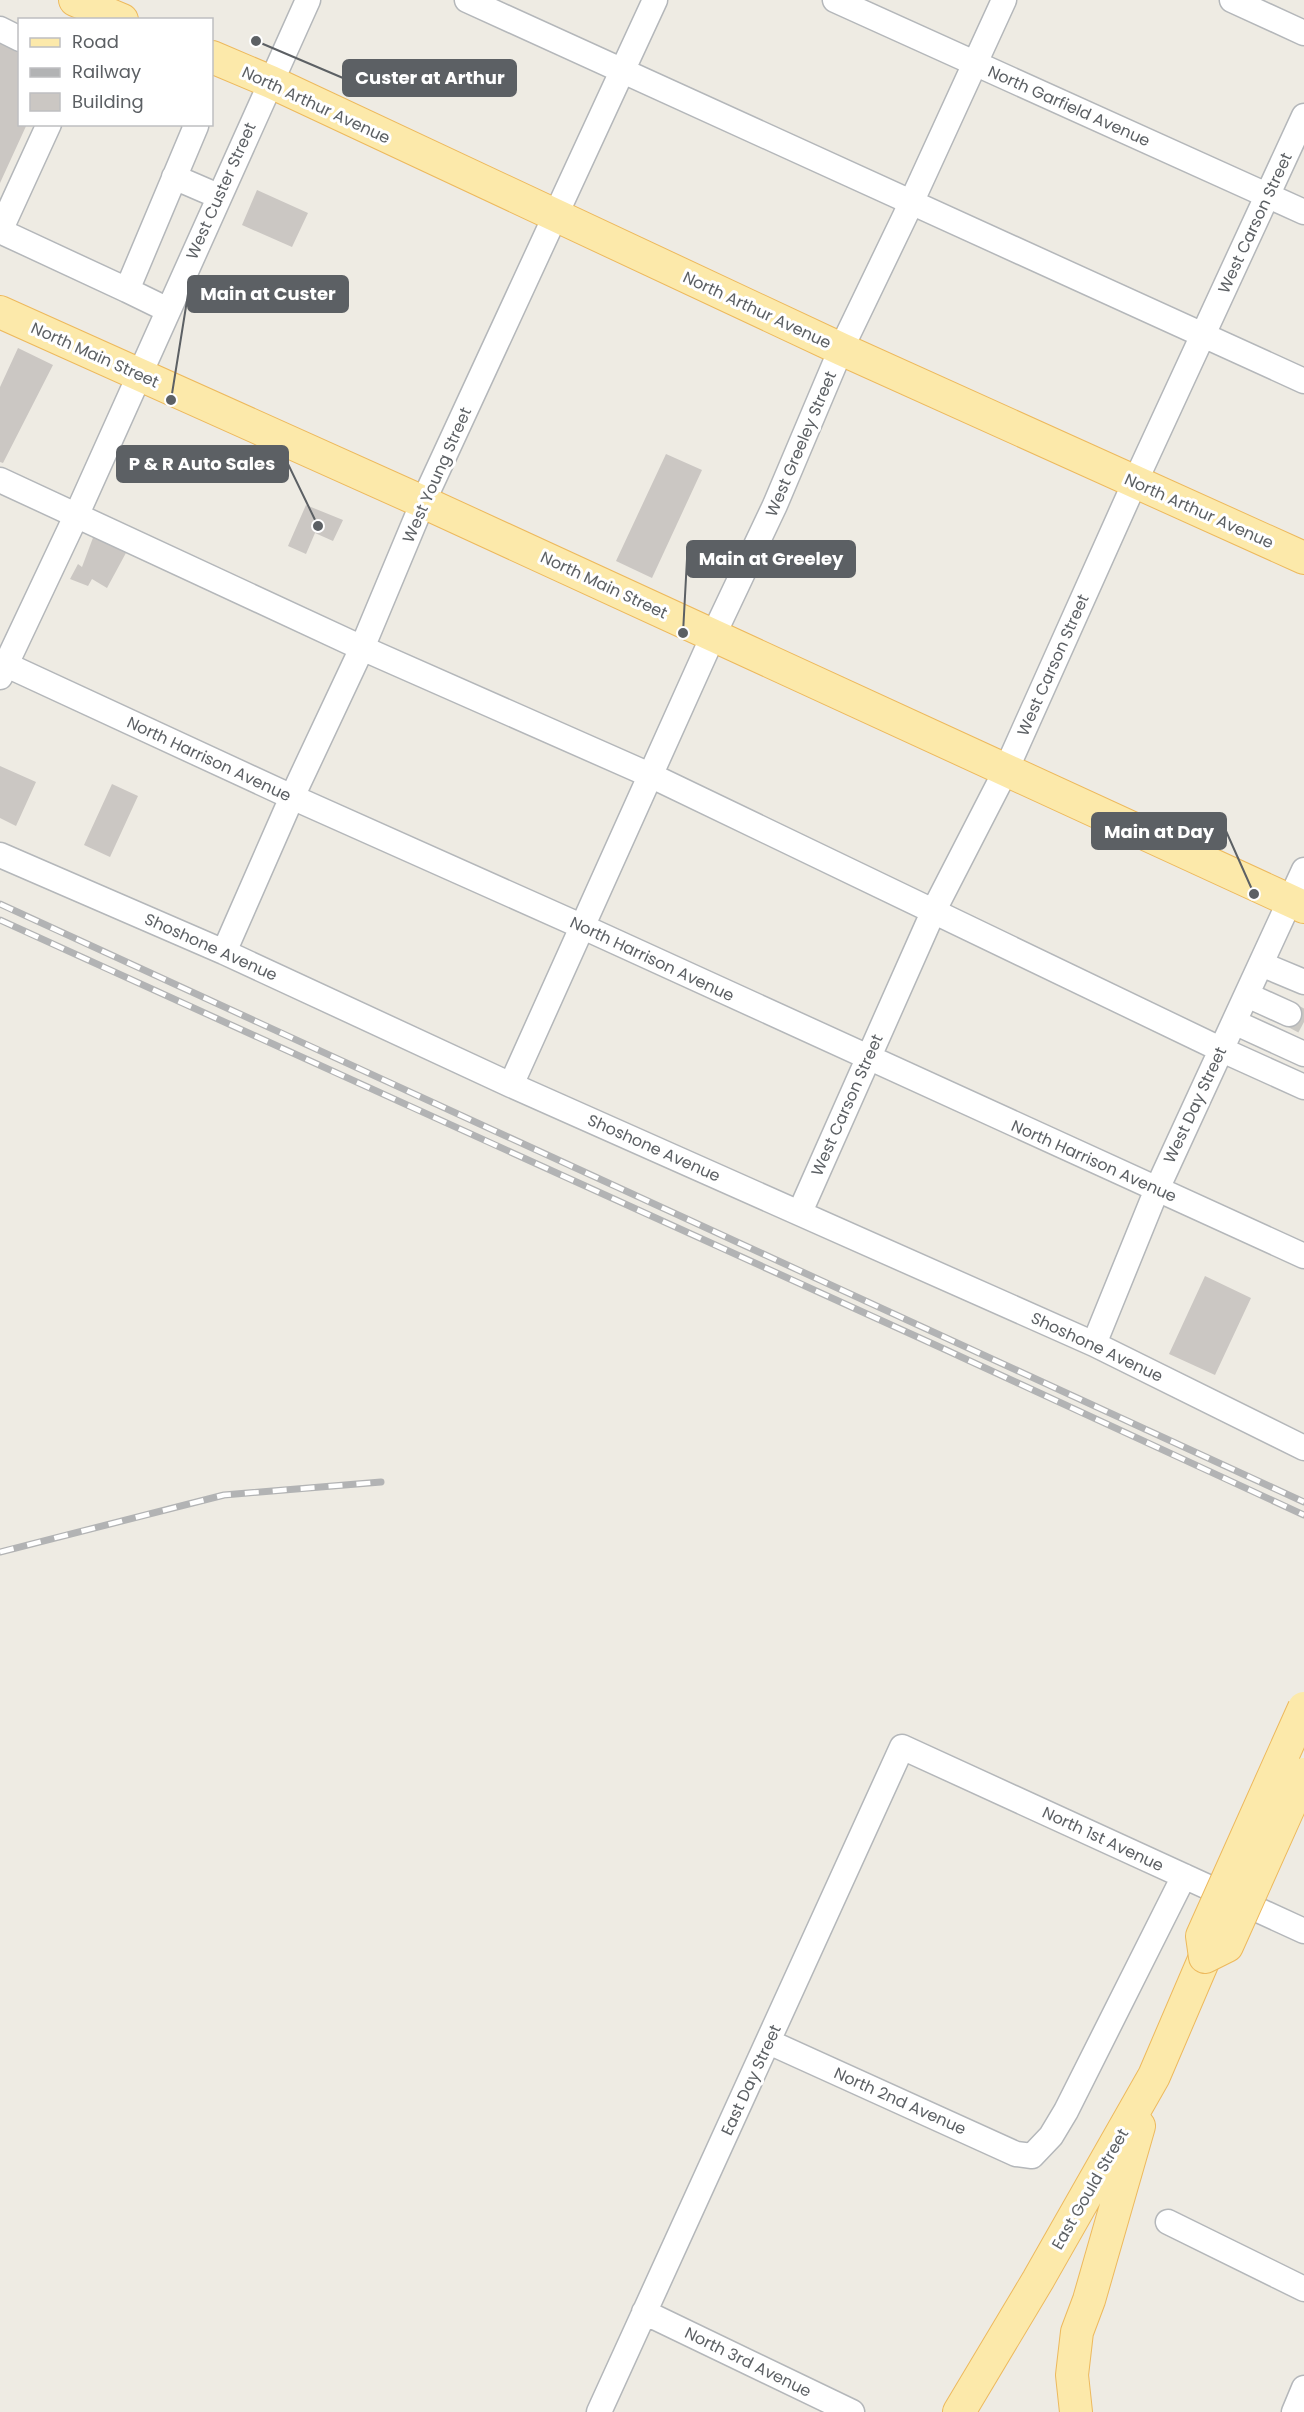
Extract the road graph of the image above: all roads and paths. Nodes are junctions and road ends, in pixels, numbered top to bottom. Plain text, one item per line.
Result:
1 (308, 0) edge
2 (467, 0) edge
3 (655, 0) edge
4 (835, 0) edge
5 (1004, 0) edge
6 (1232, 0) edge
7 (0, 30) edge
8 (1304, 33) edge
9 (18, 38) edge
10 (213, 57) edge
11 (974, 63) junction
12 (622, 71) junction
13 (271, 82) junction
14 (1304, 116) edge
15 (48, 126) edge
16 (196, 126) edge
17 (174, 177) junction
18 (1267, 195) junction
19 (218, 196) junction
20 (911, 202) junction
21 (1304, 212) edge
22 (556, 216) junction
23 (0, 231) edge
24 (127, 290) junction
25 (168, 310) junction
26 (0, 312) edge
27 (1203, 335) junction
28 (841, 349) junction
29 (138, 374) junction
30 (1304, 381) edge
31 (0, 480) edge
32 (1135, 482) junction
33 (423, 502) junction
34 (77, 514) junction
35 (1304, 558) edge
36 (713, 636) junction
37 (362, 648) junction
38 (2, 668) edge
39 (1006, 770) junction
40 (652, 776) junction
41 (292, 798) junction
42 (0, 855) edge
43 (1304, 870) edge
44 (1297, 904) edge
45 (934, 910) junction
46 (580, 926) junction
47 (224, 952) junction
48 (1261, 964) junction
49 (1304, 982) edge
50 (1247, 995) junction
51 (1289, 1014) tunnel mouth
52 (1234, 1022) junction
53 (1220, 1050) junction
54 (1304, 1054) edge
55 (868, 1059) junction
56 (511, 1085) junction
57 (1304, 1087) edge
58 (1157, 1189) junction
59 (800, 1212) junction
60 (1304, 1256) edge
61 (1094, 1344) junction
62 (1304, 1448) edge
63 (1304, 1708) edge
64 (902, 1747) joint
65 (1304, 1774) edge
66 (1184, 1876) junction
67 (1304, 1931) edge
68 (1205, 1957) junction
69 (769, 2042) junction
70 (1154, 2076) junction
71 (1168, 2222) dead end
72 (1304, 2289) edge
73 (644, 2312) junction
74 (1304, 2388) edge
75 (599, 2412) edge
76 (852, 2412) edge
77 (959, 2412) edge
78 (1076, 2412) edge
79 (1294, 2412) edge

1 - 13 street, West Custer Street
2 - 12 street
3 - 12 street, West Young Street
4 - 11 street, North Garfield Avenue
5 - 11 street, West Greeley Street
6 - 8 street
7 - 9 street
10 - 13 main road, North Arthur Avenue
11 - 18 street, North Garfield Avenue
11 - 20 street, West Greeley Street
12 - 20 street
12 - 22 street, West Young Street
13 - 19 street, West Custer Street
13 - 22 main road, North Arthur Avenue
14 - 18 street, West Carson Street
15 - 23 street
16 - 17 street
17 - 19 street
17 - 24 street
18 - 21 street, North Garfield Avenue
18 - 27 street, West Carson Street
19 - 25 street, West Custer Street
20 - 27 street
20 - 28 street, West Greeley Street
22 - 28 main road, North Arthur Avenue
22 - 33 street, West Young Street
23 - 24 street
24 - 25 street
25 - 29 street, West Custer Street
26 - 29 main road, North Main Street
27 - 30 street
27 - 32 street, West Carson Street
28 - 32 main road, North Arthur Avenue
28 - 36 street, West Greeley Street
29 - 33 main road, North Main Street
29 - 34 street, West Custer Street
31 - 34 street
32 - 35 main road, North Arthur Avenue
32 - 39 street, West Carson Street
33 - 36 main road, North Main Street
33 - 37 street, West Young Street
34 - 37 street
34 - 38 street, West Custer Street
36 - 39 main road, North Main Street
36 - 40 street, West Greeley Street
37 - 40 street
37 - 41 street, West Young Street
38 - 41 street, North Harrison Avenue
39 - 44 main road, North Main Street
39 - 45 street, West Carson Street
40 - 45 street
40 - 46 street, West Greeley Street
41 - 46 street, North Harrison Avenue
41 - 47 street, West Young Street
42 - 47 street, Shoshone Avenue
43 - 44 street, West Day Street
44 - 48 street, West Day Street
45 - 53 street
45 - 55 street, West Carson Street
46 - 55 street, North Harrison Avenue
46 - 56 street, West Greeley Street
47 - 56 street, Shoshone Avenue
48 - 49 street
48 - 50 street, West Day Street
50 - 51 street
50 - 52 street, West Day Street
52 - 53 street, West Day Street
52 - 54 street
53 - 57 street
53 - 58 street, West Day Street
55 - 58 street, North Harrison Avenue
55 - 59 street, West Carson Street
56 - 59 street, Shoshone Avenue
58 - 60 street, North Harrison Avenue
58 - 61 street, West Day Street
59 - 61 street, Shoshone Avenue
61 - 62 street, Shoshone Avenue
63 - 68 main road, East Gould Street, bridge
64 - 66 street, North 1st Avenue
64 - 69 street, East Day Street
65 - 68 main road, bridge
66 - 67 street, North 1st Avenue
66 - 69 street, North 2nd Avenue
68 - 70 main road, East Gould Street
69 - 73 street, East Day Street
70 - 77 main road, East Gould Street
70 - 78 main road
71 - 72 street
73 - 75 street, East Day Street
73 - 76 street, North 3rd Avenue
74 - 79 street

